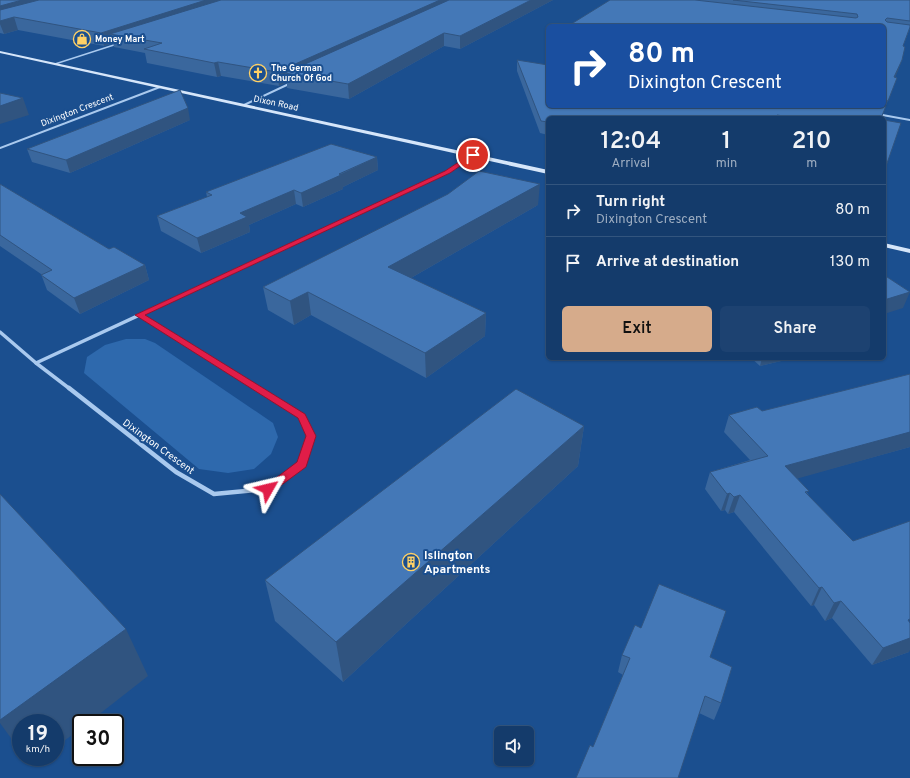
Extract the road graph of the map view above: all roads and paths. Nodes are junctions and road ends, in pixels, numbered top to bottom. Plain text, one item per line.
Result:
1 (120, 43) edge
2 (0, 52) edge
3 (55, 64) junction
4 (291, 83) edge
5 (160, 87) junction
6 (244, 105) junction
7 (871, 114) edge
8 (884, 116) edge
9 (886, 116) edge
10 (910, 120) edge
11 (0, 148) edge
12 (473, 155) junction
13 (546, 172) edge
14 (886, 245) edge
15 (910, 251) edge
16 (139, 315) junction
17 (0, 332) edge
18 (36, 363) junction

1 - 3 street
2 - 3 main road, Dixon Road
3 - 5 main road, Dixon Road
4 - 6 street
5 - 6 main road, Dixon Road
5 - 11 street, Dixington Crescent
6 - 12 main road, Dixon Road
7 - 8 street
9 - 10 street
12 - 13 main road, Dixon Road
12 - 16 street
14 - 15 main road
16 - 18 street
16 - 18 street, Dixington Crescent
17 - 18 street, Dixington Crescent

